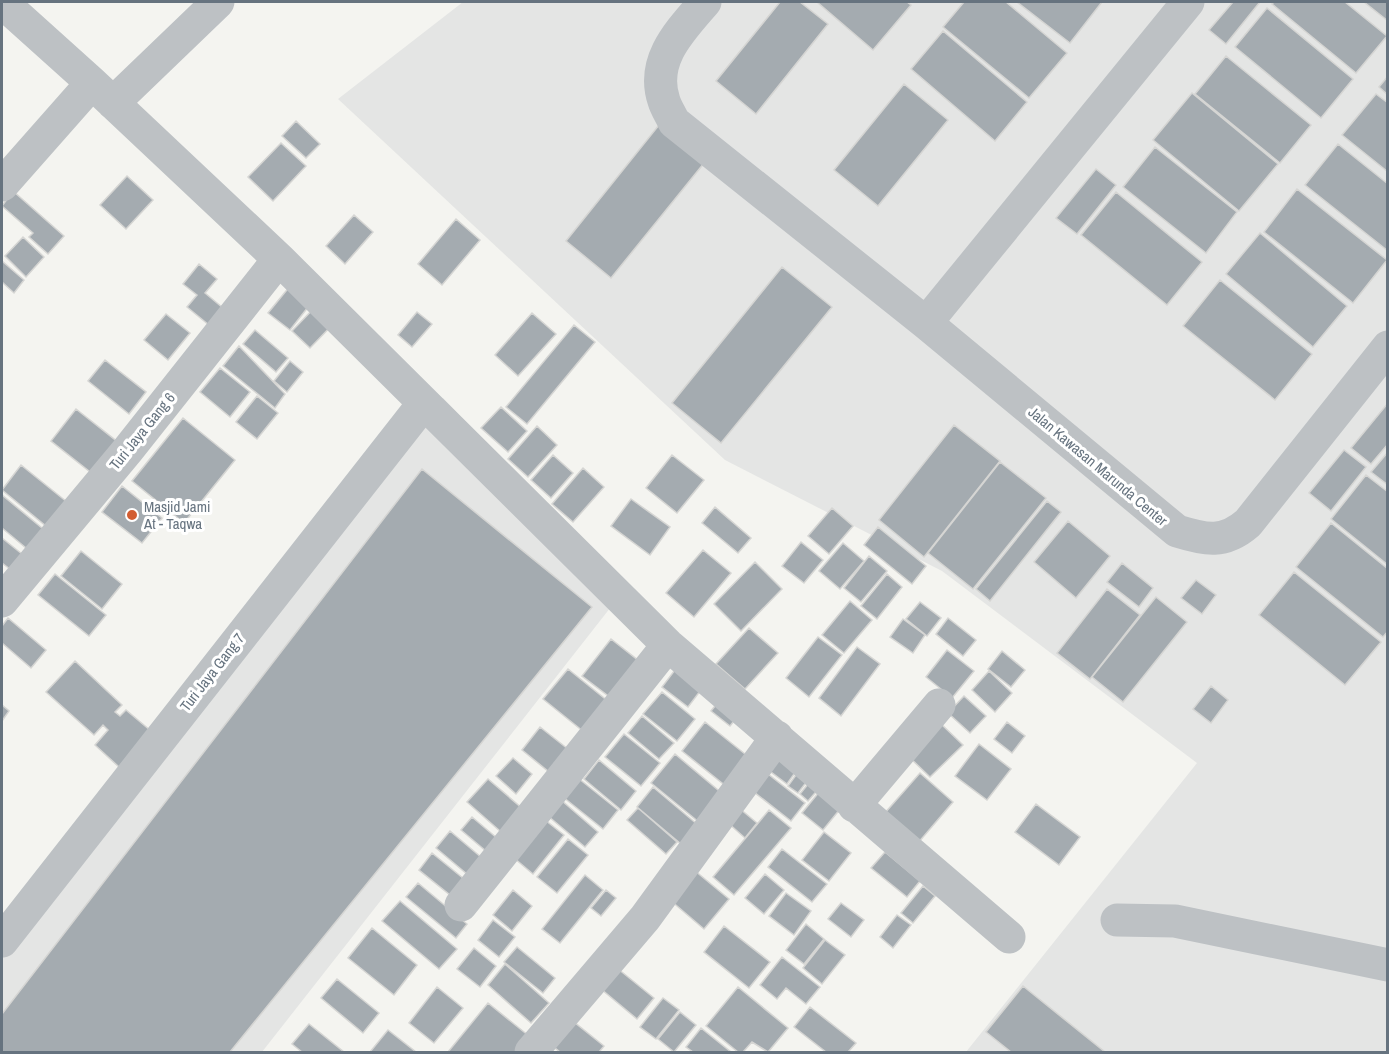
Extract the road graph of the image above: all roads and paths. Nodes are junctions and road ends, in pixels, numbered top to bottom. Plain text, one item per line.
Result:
1 (2, 2) edge
2 (218, 2) edge
3 (705, 2) edge
4 (1188, 2) edge
5 (102, 93) junction
6 (2, 184) edge
7 (279, 259) junction
8 (926, 323) junction
9 (1388, 347) edge
10 (424, 403) junction
11 (2, 601) edge
12 (668, 645) junction
13 (939, 705) dead end
14 (777, 737) junction
15 (854, 806) junction
16 (461, 905) dead end
17 (1118, 920) dead end
18 (1009, 938) dead end
19 (2, 941) edge
20 (1388, 964) edge
21 (531, 1053) edge

1 - 5 street
2 - 5 street
3 - 8 street, Jalan Kawasan Marunda Center
4 - 8 street
5 - 6 street
5 - 7 street
7 - 10 street
7 - 11 street, Turi Jaya Gang 6
8 - 9 street, Jalan Kawasan Marunda Center
10 - 12 street
10 - 19 street, Turi Jaya Gang 7
12 - 14 street
12 - 16 street
13 - 15 street
14 - 15 street
14 - 21 street
15 - 18 street
17 - 20 street

